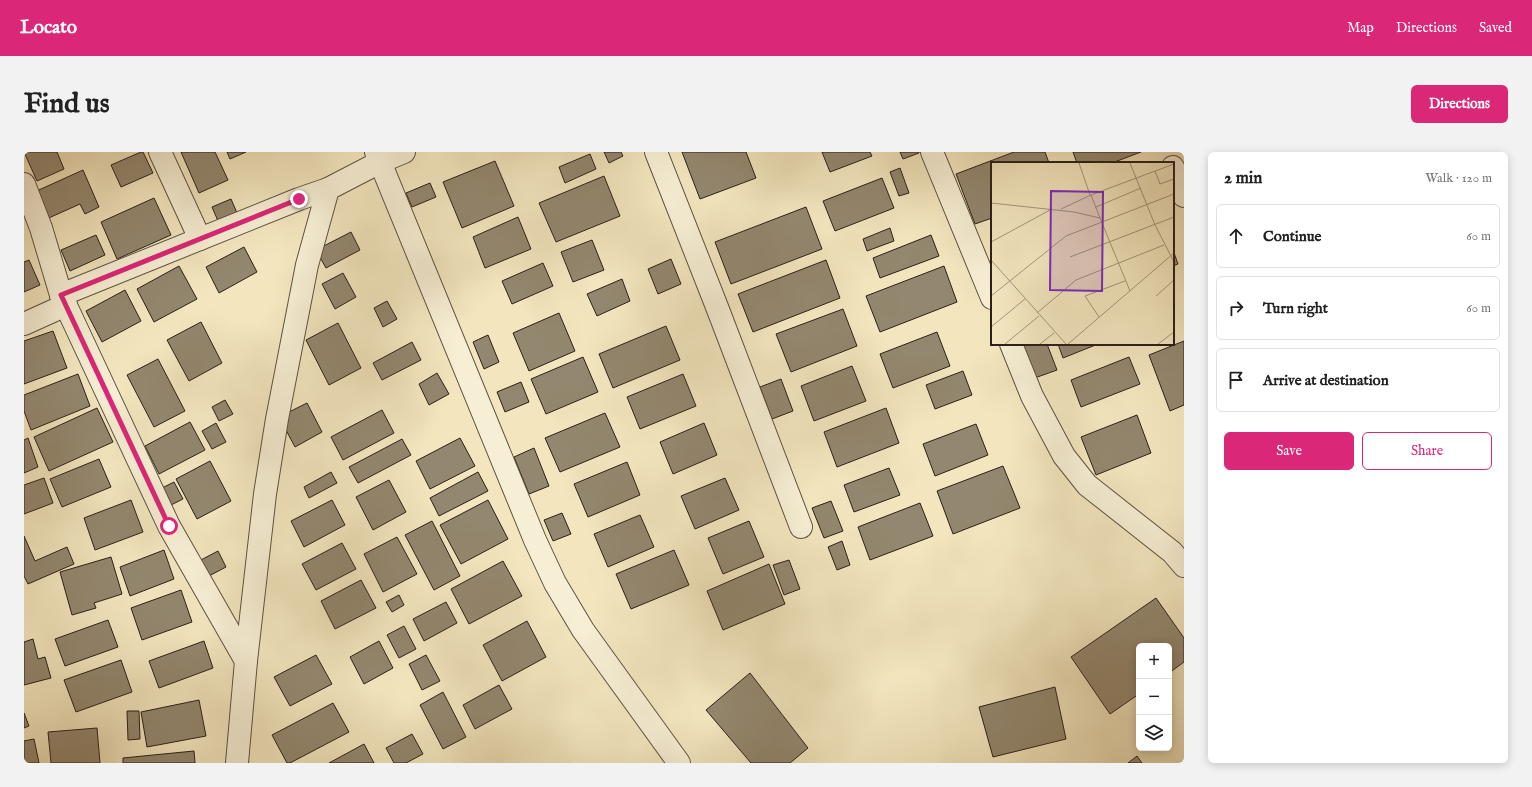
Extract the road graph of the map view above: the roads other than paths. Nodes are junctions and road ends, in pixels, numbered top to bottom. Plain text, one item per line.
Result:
1 (160, 152) edge
2 (404, 152) edge
3 (656, 152) edge
4 (932, 152) edge
5 (1167, 152) edge
6 (378, 157) edge
7 (1172, 162) edge
8 (1174, 170) edge
9 (24, 184) edge
10 (328, 189) junction
11 (1184, 196) edge
12 (200, 240) junction
13 (991, 296) edge
14 (63, 300) junction
15 (24, 324) edge
16 (1011, 345) edge
17 (801, 527) dead end
18 (1184, 566) edge
19 (246, 661) junction
20 (237, 763) edge
21 (679, 763) edge

1 - 12 street
2 - 6 street
3 - 17 street
4 - 13 street
5 - 7 street
6 - 10 street
6 - 21 street
8 - 11 street
9 - 14 street
10 - 12 street
10 - 19 street
12 - 14 street
14 - 15 street
14 - 19 street
16 - 18 street
19 - 20 street

